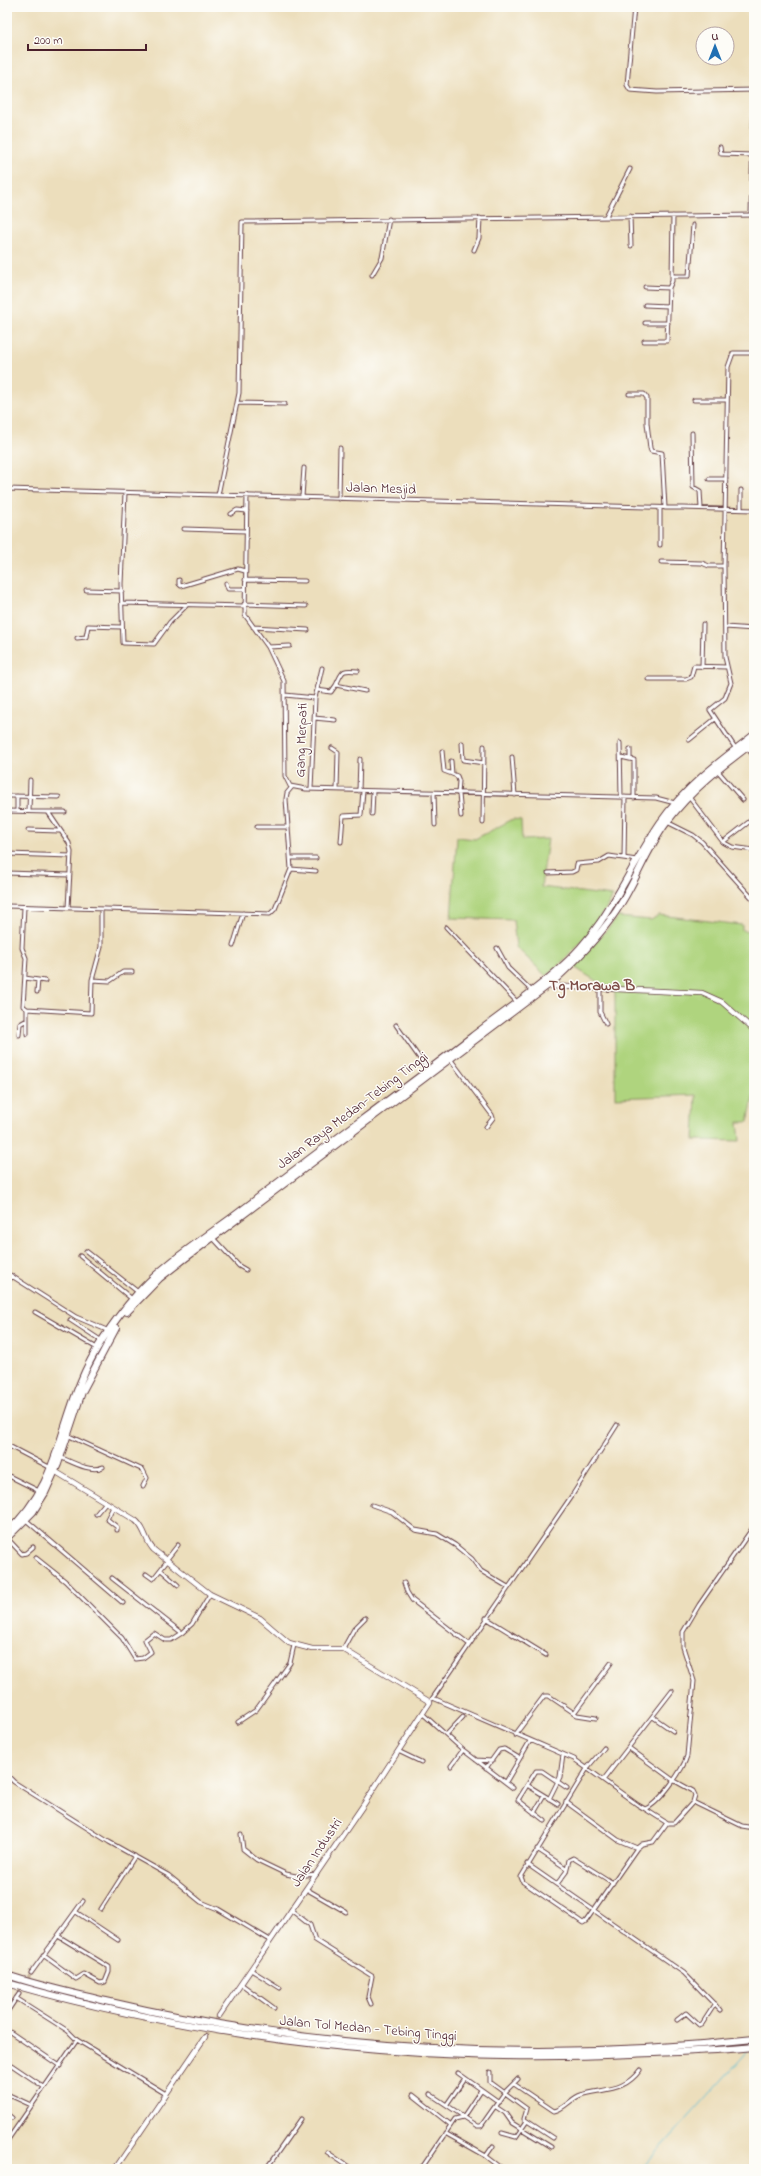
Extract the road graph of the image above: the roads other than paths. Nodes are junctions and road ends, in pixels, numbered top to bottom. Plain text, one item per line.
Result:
1 (634, 7) edge
2 (754, 90) edge
3 (754, 96) edge
4 (720, 147) dead end
5 (752, 155) junction
6 (630, 169) dead end
7 (752, 215) edge
8 (606, 216) junction
9 (630, 216) junction
10 (673, 216) junction
11 (480, 218) junction
12 (389, 219) junction
13 (692, 225) dead end
14 (631, 246) dead end
15 (474, 250) dead end
16 (372, 275) dead end
17 (672, 276) junction
18 (645, 287) dead end
19 (669, 288) junction
20 (645, 306) dead end
21 (668, 306) junction
22 (645, 323) dead end
23 (668, 323) junction
24 (644, 341) dead end
25 (754, 354) edge
26 (629, 394) dead end
27 (694, 400) dead end
28 (727, 400) junction
29 (237, 403) junction
30 (285, 404) dead end
31 (692, 432) dead end
32 (340, 448) dead end
33 (304, 468) dead end
34 (709, 479) dead end
35 (726, 479) junction
36 (7, 489) edge
37 (741, 490) dead end
38 (125, 493) junction
39 (218, 495) junction
40 (247, 495) junction
41 (302, 497) junction
42 (339, 498) junction
43 (660, 508) junction
44 (665, 508) junction
45 (701, 508) junction
46 (725, 509) junction
47 (741, 509) junction
48 (754, 510) edge
49 (246, 511) junction
50 (231, 514) dead end
51 (184, 529) dead end
52 (246, 531) junction
53 (660, 545) dead end
54 (661, 562) dead end
55 (724, 566) junction
56 (245, 571) junction
57 (180, 580) dead end
58 (245, 580) junction
59 (305, 581) dead end
60 (226, 583) dead end
61 (245, 589) junction
62 (86, 590) dead end
63 (122, 591) junction
64 (122, 604) junction
65 (187, 605) junction
66 (244, 605) junction
67 (306, 606) dead end
68 (703, 624) dead end
69 (121, 627) junction
70 (725, 627) junction
71 (253, 628) junction
72 (754, 629) edge
73 (308, 630) dead end
74 (77, 638) dead end
75 (290, 646) dead end
76 (268, 647) junction
77 (702, 667) junction
78 (727, 667) junction
79 (322, 668) dead end
80 (358, 671) dead end
81 (648, 679) dead end
82 (336, 685) junction
83 (318, 690) junction
84 (365, 691) dead end
85 (285, 695) junction
86 (315, 698) junction
87 (314, 718) junction
88 (715, 718) junction
89 (336, 720) dead end
90 (754, 735) edge
91 (689, 740) dead end
92 (754, 742) edge
93 (462, 743) dead end
94 (620, 743) dead end
95 (484, 746) dead end
96 (747, 747) junction
97 (332, 748) dead end
98 (630, 749) dead end
99 (736, 749) junction
100 (442, 751) dead end
101 (512, 757) dead end
102 (621, 757) junction
103 (754, 757) edge
104 (630, 758) junction
105 (360, 759) dead end
106 (451, 761) dead end
107 (484, 763) junction
108 (717, 770) junction
109 (452, 774) junction
110 (30, 780) dead end
111 (292, 787) junction
112 (311, 789) junction
113 (337, 790) junction
114 (361, 791) junction
115 (373, 791) junction
116 (434, 794) junction
117 (458, 794) junction
118 (687, 794) junction
119 (484, 795) junction
120 (515, 795) junction
121 (10, 796) dead end
122 (18, 796) junction
123 (29, 796) junction
124 (59, 797) dead end
125 (623, 797) junction
126 (634, 798) junction
127 (743, 800) dead end
128 (676, 803) junction
129 (7, 811) edge
130 (17, 811) junction
131 (29, 811) junction
132 (48, 812) junction
133 (65, 812) dead end
134 (372, 814) dead end
135 (461, 816) dead end
136 (754, 818) edge
137 (667, 822) junction
138 (483, 823) dead end
139 (435, 825) dead end
140 (257, 827) dead end
141 (288, 827) junction
142 (28, 830) dead end
143 (60, 831) junction
144 (341, 842) dead end
145 (723, 842) junction
146 (754, 850) edge
147 (7, 854) edge
148 (70, 856) junction
149 (292, 858) junction
150 (316, 858) dead end
151 (624, 858) junction
152 (637, 860) junction
153 (291, 869) junction
154 (316, 871) dead end
155 (7, 873) edge
156 (548, 873) dead end
157 (70, 875) junction
158 (753, 899) dead end
159 (7, 906) edge
160 (24, 907) junction
161 (68, 908) junction
162 (100, 909) junction
163 (243, 913) junction
164 (446, 926) dead end
165 (233, 946) dead end
166 (497, 948) dead end
167 (132, 972) dead end
168 (25, 978) junction
169 (38, 980) junction
170 (92, 980) junction
171 (46, 981) dead end
172 (548, 986) junction
173 (600, 989) junction
174 (532, 991) junction
175 (37, 992) dead end
176 (517, 1002) junction
177 (27, 1009) junction
178 (27, 1020) junction
179 (606, 1024) dead end
180 (396, 1025) dead end
181 (754, 1030) edge
182 (27, 1034) dead end
183 (19, 1035) dead end
184 (451, 1060) junction
185 (428, 1070) junction
186 (486, 1127) dead end
187 (212, 1238) junction
188 (86, 1251) dead end
189 (80, 1256) dead end
190 (246, 1270) dead end
191 (7, 1273) edge
192 (12, 1276) junction
193 (7, 1283) edge
194 (138, 1292) junction
195 (132, 1300) junction
196 (35, 1312) dead end
197 (70, 1320) dead end
198 (109, 1331) junction
199 (102, 1341) junction
200 (98, 1348) junction
201 (616, 1426) dead end
202 (67, 1435) junction
203 (7, 1445) edge
204 (60, 1457) junction
205 (103, 1467) dead end
206 (54, 1470) junction
207 (7, 1475) edge
208 (143, 1486) dead end
209 (40, 1492) junction
210 (106, 1502) junction
211 (372, 1505) dead end
212 (113, 1507) junction
213 (96, 1514) dead end
214 (7, 1520) edge
215 (26, 1520) junction
216 (754, 1526) edge
217 (16, 1527) junction
218 (117, 1530) dead end
219 (7, 1532) edge
220 (7, 1538) edge
221 (178, 1545) dead end
222 (33, 1547) dead end
223 (36, 1558) dead end
224 (168, 1560) junction
225 (161, 1570) junction
226 (146, 1574) dead end
227 (112, 1578) dead end
228 (404, 1582) dead end
229 (178, 1585) dead end
230 (508, 1587) junction
231 (210, 1594) junction
232 (123, 1603) dead end
233 (365, 1618) dead end
234 (486, 1618) junction
235 (182, 1633) junction
236 (469, 1644) junction
237 (294, 1645) junction
238 (343, 1649) junction
239 (546, 1655) dead end
240 (611, 1663) dead end
241 (672, 1691) dead end
242 (431, 1700) junction
243 (574, 1713) junction
244 (423, 1714) junction
245 (463, 1717) dead end
246 (653, 1717) junction
247 (596, 1718) dead end
248 (238, 1722) dead end
249 (673, 1731) dead end
250 (447, 1734) junction
251 (515, 1735) junction
252 (530, 1741) junction
253 (604, 1748) dead end
254 (629, 1748) junction
255 (463, 1750) junction
256 (398, 1751) junction
257 (563, 1755) junction
258 (520, 1758) junction
259 (476, 1760) junction
260 (492, 1761) junction
261 (421, 1762) dead end
262 (451, 1766) dead end
263 (588, 1767) junction
264 (486, 1768) junction
265 (7, 1775) edge
266 (604, 1779) junction
267 (672, 1780) junction
268 (506, 1782) junction
269 (558, 1782) junction
270 (527, 1785) junction
271 (514, 1788) dead end
272 (567, 1788) dead end
273 (544, 1796) junction
274 (549, 1799) junction
275 (566, 1802) junction
276 (694, 1802) junction
277 (558, 1804) dead end
278 (645, 1809) junction
279 (534, 1813) junction
280 (545, 1820) dead end
281 (668, 1823) junction
282 (754, 1828) edge
283 (241, 1834) dead end
284 (637, 1848) junction
285 (537, 1849) junction
286 (135, 1856) junction
287 (527, 1864) junction
288 (566, 1868) junction
289 (317, 1874) junction
290 (613, 1883) junction
291 (558, 1884) junction
292 (306, 1889) junction
293 (83, 1901) dead end
294 (101, 1909) dead end
295 (291, 1910) junction
296 (594, 1910) junction
297 (76, 1912) junction
298 (346, 1912) dead end
299 (58, 1936) junction
300 (118, 1940) dead end
301 (270, 1940) junction
302 (43, 1955) junction
303 (251, 1970) junction
304 (31, 1973) tunnel mouth
305 (7, 1976) edge
306 (7, 1983) edge
307 (241, 1984) junction
308 (280, 1988) dead end
309 (19, 1994) dead end
310 (16, 1998) junction
311 (371, 2004) dead end
312 (715, 2004) junction
313 (274, 2008) dead end
314 (720, 2010) dead end
315 (7, 2012) edge
316 (219, 2016) tunnel mouth
317 (677, 2020) dead end
318 (7, 2030) edge
319 (205, 2037) tunnel mouth
320 (754, 2039) edge
321 (77, 2040) junction
322 (754, 2046) edge
323 (7, 2062) edge
324 (60, 2066) junction
325 (640, 2070) dead end
326 (490, 2072) dead end
327 (458, 2073) dead end
328 (465, 2078) junction
329 (518, 2079) dead end
330 (514, 2084) junction
331 (44, 2087) junction
332 (481, 2090) junction
333 (505, 2092) junction
334 (7, 2094) edge
335 (166, 2094) junction
336 (430, 2094) dead end
337 (413, 2095) dead end
338 (499, 2102) junction
339 (447, 2104) junction
340 (31, 2105) junction
341 (496, 2107) junction
342 (7, 2114) edge
343 (463, 2116) junction
344 (12, 2118) dead end
345 (301, 2119) dead end
346 (527, 2121) junction
347 (451, 2125) junction
348 (523, 2128) junction
349 (445, 2133) junction
350 (502, 2133) dead end
351 (553, 2138) dead end
352 (7, 2141) edge
353 (493, 2146) dead end
354 (551, 2147) dead end
355 (327, 2152) dead end
356 (486, 2156) junction
357 (115, 2169) edge
358 (266, 2169) edge
359 (352, 2169) edge
360 (420, 2169) edge
361 (504, 2169) edge

1 - 2 street
3 - 5 street
4 - 5 street
5 - 7 street
6 - 8 street
7 - 10 street
8 - 9 street
8 - 11 street
9 - 10 street
9 - 14 street
10 - 17 street
11 - 12 street
11 - 15 street
12 - 16 street
12 - 29 street
13 - 17 street
17 - 19 street
18 - 19 street
19 - 21 street
20 - 21 street
21 - 23 street
22 - 23 street
23 - 24 street
25 - 28 street
26 - 44 street
27 - 28 street
28 - 35 street
29 - 30 street
29 - 39 street
31 - 45 street
32 - 42 street
33 - 41 street
34 - 35 street
35 - 46 street
36 - 38 street, Jalan Mesjid
37 - 47 street
38 - 39 street, Jalan Mesjid
38 - 63 street
39 - 40 street, Jalan Mesjid
40 - 41 street, Jalan Mesjid
40 - 49 street
41 - 42 street, Jalan Mesjid
42 - 43 street, Jalan Mesjid
43 - 44 street, Jalan Mesjid
43 - 53 street
44 - 45 street, Jalan Mesjid
45 - 46 street, Jalan Mesjid
46 - 47 street, Jalan Mesjid
46 - 55 street
47 - 48 street, Jalan Mesjid
49 - 50 street
49 - 52 street
51 - 52 street
52 - 56 street
54 - 55 street
55 - 70 street
56 - 57 street
56 - 58 street
58 - 59 street
58 - 61 street
60 - 61 street
61 - 66 street
62 - 63 street
63 - 64 street
64 - 65 street
64 - 69 street
65 - 66 street
65 - 69 street
66 - 67 street
66 - 71 street
68 - 77 street
69 - 74 street
70 - 72 street
70 - 78 street
71 - 73 street
71 - 76 street
75 - 76 street
76 - 85 street
77 - 78 street
77 - 81 street
78 - 88 street
79 - 83 street, Gang Merpati
80 - 82 street
82 - 83 street
82 - 84 street
83 - 86 street, Gang Merpati
85 - 86 street
85 - 111 street
86 - 87 street, Gang Merpati
87 - 89 street
87 - 112 street, Gang Merpati
88 - 91 street
88 - 99 street
90 - 99 highway, Jalan Raya Medan-Tebing Tinggi
92 - 96 highway, Jalan Raya Medan-Tebing Tinggi
93 - 107 street
94 - 102 street
95 - 107 street
96 - 103 street
96 - 108 highway, Jalan Raya Medan-Tebing Tinggi
97 - 113 street
98 - 104 street
99 - 118 highway, Jalan Raya Medan-Tebing Tinggi
100 - 109 street
101 - 120 street
102 - 104 street
102 - 125 street
104 - 126 street
105 - 114 street
106 - 109 street
107 - 119 street
108 - 118 highway, Jalan Raya Medan-Tebing Tinggi
108 - 127 street
109 - 117 street
110 - 123 street
111 - 112 street
111 - 141 street
112 - 113 street
113 - 114 street
114 - 115 street
114 - 144 street
115 - 116 street
115 - 134 street
116 - 117 street
116 - 139 street
117 - 119 street
117 - 135 street
118 - 128 highway, Jalan Raya Medan-Tebing Tinggi
118 - 137 highway, Jalan Raya Medan-Tebing Tinggi
118 - 145 street
119 - 120 street
119 - 138 street
120 - 125 street
121 - 122 street
122 - 123 street
122 - 130 street
123 - 124 street
123 - 131 street
125 - 126 street
125 - 151 street
126 - 128 street
128 - 152 highway, Jalan Raya Medan-Tebing Tinggi
129 - 130 street
130 - 131 street
131 - 132 street
132 - 133 street
132 - 143 street
136 - 145 street
137 - 158 street
137 - 172 highway, Jalan Raya Medan-Tebing Tinggi
140 - 141 street
141 - 149 street
142 - 143 street
143 - 148 street
145 - 146 street
147 - 148 street
148 - 157 street
149 - 150 street
149 - 153 street
151 - 152 street
151 - 156 street
152 - 174 highway, Jalan Raya Medan-Tebing Tinggi
153 - 154 street
153 - 163 street
155 - 157 street
157 - 161 street
159 - 160 street
160 - 161 street
160 - 168 street
161 - 162 street
162 - 163 street
162 - 170 street
163 - 165 street
164 - 176 street
166 - 174 street
167 - 170 street
168 - 169 street
168 - 177 street
169 - 171 street
169 - 175 street
170 - 177 street
172 - 173 street
172 - 184 highway, Jalan Raya Medan-Tebing Tinggi
173 - 179 street
173 - 181 street
174 - 176 highway, Jalan Raya Medan-Tebing Tinggi
176 - 185 highway, Jalan Raya Medan-Tebing Tinggi
177 - 178 street
178 - 182 street
178 - 183 street
180 - 185 street
184 - 186 street
184 - 187 highway, Jalan Raya Medan-Tebing Tinggi
185 - 194 highway, Jalan Raya Medan-Tebing Tinggi
187 - 190 street
187 - 202 highway, Jalan Raya Medan-Tebing Tinggi
188 - 194 street
189 - 195 street
191 - 192 street
192 - 193 street
192 - 198 street
194 - 195 highway, Jalan Raya Medan-Tebing Tinggi
195 - 198 highway, Jalan Raya Medan-Tebing Tinggi
196 - 200 street
197 - 199 street
198 - 199 highway, Jalan Raya Medan-Tebing Tinggi
199 - 200 highway, Jalan Raya Medan-Tebing Tinggi
200 - 206 highway, Jalan Raya Medan-Tebing Tinggi
201 - 230 street
202 - 204 highway, Jalan Raya Medan-Tebing Tinggi
202 - 208 street
203 - 206 street
204 - 205 street
204 - 206 highway, Jalan Raya Medan-Tebing Tinggi
206 - 209 highway, Jalan Raya Medan-Tebing Tinggi
206 - 210 street
206 - 215 highway, Jalan Raya Medan-Tebing Tinggi
207 - 209 street
209 - 217 highway, Jalan Raya Medan-Tebing Tinggi
210 - 212 street
210 - 213 street
211 - 230 street
212 - 218 street
212 - 224 street
214 - 217 street
215 - 217 highway, Jalan Raya Medan-Tebing Tinggi
215 - 232 street
216 - 267 street
217 - 219 highway, Jalan Raya Medan-Tebing Tinggi
217 - 220 highway, Jalan Raya Medan-Tebing Tinggi
220 - 222 street
221 - 224 street
223 - 235 street
224 - 225 street
224 - 231 street
225 - 226 street
225 - 229 street
227 - 235 street
228 - 236 street
230 - 234 street
231 - 235 street
231 - 237 street
233 - 238 street
234 - 236 street
234 - 239 street
236 - 242 street
237 - 238 street
237 - 248 street
238 - 242 street
240 - 243 street
241 - 246 street
242 - 244 street, Jalan Industri
242 - 251 street
243 - 247 street
243 - 251 street
244 - 250 street
244 - 256 street, Jalan Industri
245 - 250 street
246 - 249 street
246 - 254 street
250 - 255 street
251 - 252 street
252 - 257 street
252 - 258 street
253 - 263 street
254 - 266 street
254 - 267 street
255 - 259 street
255 - 262 street
256 - 261 street
256 - 289 street, Jalan Industri
257 - 263 street
257 - 269 street
258 - 260 street
258 - 268 street
259 - 260 street
259 - 264 street
260 - 264 street
263 - 266 street
263 - 275 street
264 - 268 street
265 - 286 street
266 - 278 street
267 - 276 street
267 - 278 street
268 - 271 street
269 - 270 street
269 - 272 street
269 - 274 street
270 - 273 street
270 - 279 street
273 - 274 street
273 - 279 street
274 - 277 street
275 - 284 street
275 - 285 street
276 - 281 street
276 - 282 street
278 - 281 street
279 - 280 street
281 - 284 street
283 - 289 street
284 - 290 street
285 - 287 street
285 - 288 street
286 - 294 street
286 - 301 street
287 - 291 street
287 - 296 street
288 - 290 street
288 - 291 street
289 - 292 street, Jalan Industri
290 - 296 street
291 - 296 street
292 - 295 street, Jalan Industri
292 - 298 street
293 - 297 street
295 - 301 street, Jalan Industri
295 - 311 street
296 - 312 street
297 - 299 street
297 - 300 street
299 - 302 street
299 - 302 street
301 - 303 street, Jalan Industri
302 - 304 street
303 - 307 street, Jalan Industri
303 - 308 street
305 - 320 highway, Jalan Tol Medan - Tebing Tinggi
306 - 322 highway
307 - 313 street
307 - 316 street, Jalan Industri
309 - 310 street
310 - 315 street
310 - 321 street
312 - 314 street
312 - 317 street
318 - 324 street
319 - 335 street
321 - 324 street
321 - 335 street
323 - 331 street
324 - 331 street
325 - 330 street
326 - 333 street
327 - 328 street
328 - 332 street
328 - 339 street
329 - 330 street
330 - 333 street
331 - 340 street
332 - 338 street
332 - 343 street
333 - 338 street
333 - 346 street
334 - 340 street
335 - 357 street
336 - 339 street
337 - 347 street
338 - 341 street
339 - 343 street
340 - 352 street
341 - 343 street
341 - 348 street
342 - 344 street
343 - 347 street
345 - 358 street
346 - 348 street
346 - 351 street
347 - 349 street
348 - 350 street
348 - 354 street
349 - 356 street
349 - 360 street
353 - 356 street
355 - 359 street
356 - 361 street

